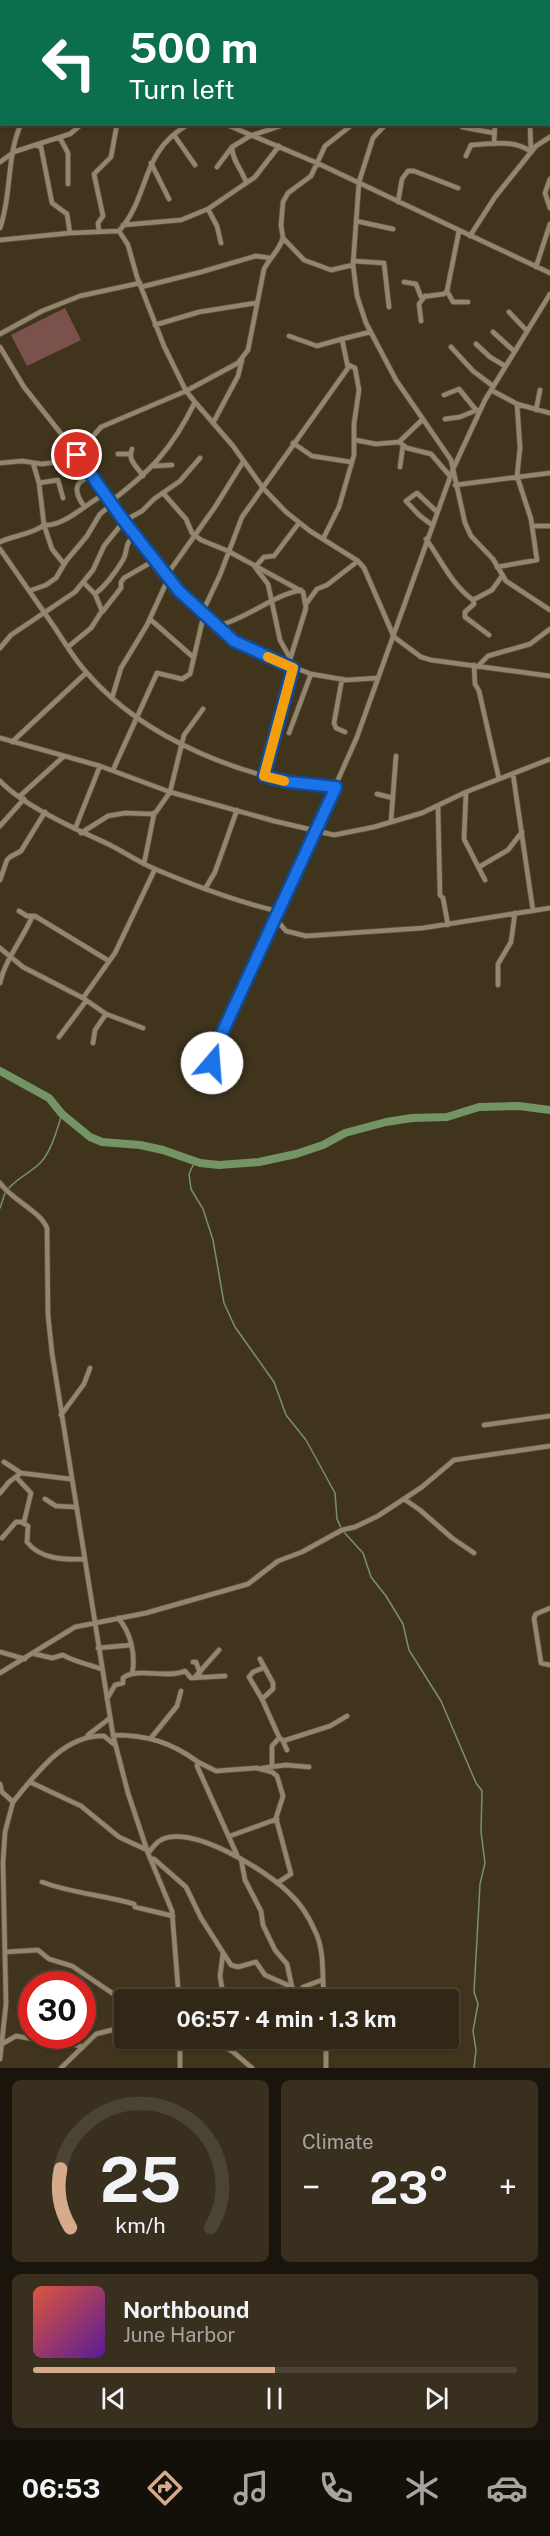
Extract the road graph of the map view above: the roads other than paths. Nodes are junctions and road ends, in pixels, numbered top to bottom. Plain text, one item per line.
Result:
1 (20, 126) edge
2 (80, 126) edge
3 (117, 126) edge
4 (186, 126) edge
5 (229, 126) edge
6 (280, 126) edge
7 (351, 126) edge
8 (384, 126) edge
9 (495, 126) edge
10 (530, 126) edge
11 (462, 127) dead end
12 (494, 133) junction
13 (174, 135) junction
14 (250, 136) junction
15 (550, 137) edge
16 (60, 138) junction
17 (495, 144) junction
18 (35, 145) junction
19 (279, 146) junction
20 (232, 147) junction
21 (14, 152) junction
22 (531, 152) junction
23 (466, 156) dead end
24 (0, 162) edge
25 (317, 162) junction
26 (151, 163) junction
27 (195, 165) dead end
28 (217, 167) dead end
29 (550, 179) edge
30 (246, 182) junction
31 (359, 182) junction
32 (68, 184) dead end
33 (458, 188) dead end
34 (169, 199) dead end
35 (398, 202) junction
36 (550, 208) edge
37 (208, 209) junction
38 (356, 221) junction
39 (550, 224) edge
40 (123, 225) junction
41 (0, 228) edge
42 (393, 229) dead end
43 (119, 231) junction
44 (459, 231) junction
45 (99, 232) junction
46 (70, 233) junction
47 (470, 236) junction
48 (283, 238) junction
49 (0, 240) edge
50 (221, 243) dead end
51 (270, 258) junction
52 (353, 263) junction
53 (536, 267) junction
54 (550, 273) edge
55 (404, 282) dead end
56 (141, 285) junction
57 (447, 291) junction
58 (550, 294) edge
59 (425, 296) junction
60 (468, 302) dead end
61 (256, 303) junction
62 (389, 307) dead end
63 (509, 312) dead end
64 (421, 321) dead end
65 (155, 325) junction
66 (527, 331) junction
67 (370, 332) junction
68 (493, 333) dead end
69 (0, 334) edge
70 (289, 336) dead end
71 (342, 339) junction
72 (476, 344) dead end
73 (0, 347) edge
74 (451, 347) dead end
75 (514, 351) junction
76 (242, 360) junction
77 (8, 362) junction
78 (0, 364) edge
79 (348, 365) junction
80 (505, 366) junction
81 (492, 388) junction
82 (540, 390) dead end
83 (186, 391) junction
84 (444, 395) dead end
85 (195, 402) junction
86 (517, 404) junction
87 (536, 410) junction
88 (478, 411) junction
89 (550, 413) edge
90 (445, 419) dead end
91 (422, 420) junction
92 (213, 423) junction
93 (355, 440) junction
94 (293, 443) junction
95 (401, 444) junction
96 (118, 454) dead end
97 (77, 455) junction
98 (200, 458) dead end
99 (243, 462) junction
100 (351, 462) junction
101 (0, 463) edge
102 (33, 463) junction
103 (172, 465) dead end
104 (154, 466) junction
105 (400, 466) dead end
106 (453, 469) junction
107 (550, 473) edge
108 (143, 476) junction
109 (450, 476) junction
110 (517, 476) junction
111 (94, 477) junction
112 (39, 483) junction
113 (455, 485) junction
114 (263, 488) junction
115 (163, 493) junction
116 (105, 494) junction
117 (63, 498) dead end
118 (111, 503) junction
119 (84, 506) junction
120 (437, 512) junction
121 (124, 521) junction
122 (298, 523) junction
123 (44, 525) junction
124 (432, 525) junction
125 (532, 526) junction
126 (550, 526) edge
127 (135, 534) junction
128 (194, 535) junction
129 (323, 539) junction
130 (426, 539) junction
131 (0, 542) edge
132 (0, 549) edge
133 (228, 551) junction
134 (154, 560) junction
135 (358, 561) junction
136 (64, 564) junction
137 (255, 567) junction
138 (497, 567) junction
139 (502, 576) junction
140 (167, 577) junction
141 (84, 582) junction
142 (301, 590) junction
143 (29, 591) junction
144 (95, 594) junction
145 (473, 600) junction
146 (272, 602) junction
147 (306, 604) junction
148 (550, 610) edge
149 (102, 611) junction
150 (44, 613) junction
151 (203, 613) junction
152 (150, 619) junction
153 (217, 626) junction
154 (550, 629) edge
155 (489, 635) dead end
156 (394, 637) junction
157 (68, 647) junction
158 (0, 648) edge
159 (193, 657) junction
160 (290, 658) junction
161 (476, 665) junction
162 (291, 667) junction
163 (86, 673) junction
164 (311, 674) junction
165 (550, 676) edge
166 (378, 678) junction
167 (342, 680) junction
168 (112, 698) junction
169 (203, 709) dead end
170 (137, 716) junction
171 (345, 732) dead end
172 (289, 733) dead end
173 (0, 738) edge
174 (12, 742) junction
175 (180, 743) junction
176 (396, 756) dead end
177 (63, 757) junction
178 (550, 759) edge
179 (100, 766) junction
180 (113, 770) junction
181 (513, 774) junction
182 (264, 776) junction
183 (499, 779) junction
184 (0, 781) edge
185 (336, 787) junction
186 (170, 792) junction
187 (466, 792) junction
188 (377, 794) dead end
189 (22, 798) junction
190 (393, 798) junction
191 (438, 807) junction
192 (237, 810) junction
193 (45, 812) junction
194 (154, 813) junction
195 (391, 821) junction
196 (0, 826) edge
197 (75, 829) junction
198 (315, 832) junction
199 (522, 832) junction
200 (81, 833) junction
201 (144, 864) junction
202 (479, 867) junction
203 (155, 869) junction
204 (0, 880) edge
205 (485, 880) dead end
206 (205, 890) junction
207 (550, 908) edge
208 (19, 911) dead end
209 (277, 911) junction
210 (533, 911) junction
211 (515, 913) junction
212 (274, 917) junction
213 (32, 918) junction
214 (448, 925) junction
215 (0, 948) edge
216 (13, 956) junction
217 (109, 961) junction
218 (0, 983) edge
219 (498, 985) dead end
220 (84, 1000) junction
221 (106, 1014) junction
222 (143, 1028) dead end
223 (59, 1037) dead end
224 (93, 1044) dead end
225 (212, 1063) dead end
226 (0, 1183) edge
227 (90, 1368) dead end
228 (60, 1415) junction
229 (550, 1416) edge
230 (484, 1425) dead end
231 (550, 1446) edge
232 (4, 1462) dead end
233 (21, 1473) junction
234 (16, 1477) junction
235 (70, 1479) junction
236 (0, 1493) edge
237 (45, 1499) dead end
238 (404, 1499) junction
239 (75, 1507) junction
240 (24, 1522) junction
241 (2, 1538) dead end
242 (474, 1553) dead end
243 (84, 1559) junction
244 (550, 1608) edge
245 (118, 1618) junction
246 (94, 1624) junction
247 (130, 1646) junction
248 (98, 1648) junction
249 (219, 1650) dead end
250 (0, 1652) edge
251 (35, 1654) junction
252 (25, 1659) junction
253 (260, 1659) dead end
254 (193, 1662) dead end
255 (550, 1665) edge
256 (263, 1668) junction
257 (101, 1670) junction
258 (200, 1672) junction
259 (0, 1673) edge
260 (132, 1674) junction
261 (225, 1676) dead end
262 (195, 1677) junction
263 (181, 1691) dead end
264 (107, 1699) junction
265 (261, 1699) junction
266 (347, 1716) dead end
267 (110, 1718) junction
268 (113, 1735) junction
269 (86, 1737) junction
270 (151, 1738) junction
271 (281, 1740) junction
272 (116, 1745) junction
273 (287, 1750) dead end
274 (198, 1762) junction
275 (272, 1767) junction
276 (309, 1767) dead end
277 (258, 1768) junction
278 (211, 1769) junction
279 (203, 1776) junction
280 (30, 1782) junction
281 (0, 1784) edge
282 (13, 1802) junction
283 (277, 1820) junction
284 (230, 1836) junction
285 (148, 1851) junction
286 (240, 1858) junction
287 (151, 1859) junction
288 (1, 1863) edge
289 (42, 1882) dead end
290 (277, 1883) junction
291 (173, 1916) junction
292 (5, 1952) junction
293 (223, 1953) junction
294 (322, 1980) junction
295 (292, 1987) joint
296 (177, 1989) edge
297 (222, 1989) edge
298 (301, 1989) edge
299 (323, 1989) edge
300 (114, 1994) edge
301 (114, 2029) edge
302 (96, 2034) edge
303 (18, 2036) edge
304 (2, 2044) junction
305 (81, 2049) edge
306 (181, 2049) edge
307 (227, 2049) edge
308 (326, 2049) edge
309 (0, 2059) edge
310 (62, 2068) edge
311 (180, 2068) edge
312 (252, 2068) edge
313 (326, 2068) edge

1 - 21 street
2 - 16 street
3 - 45 street
4 - 13 street
5 - 14 street
6 - 14 street
7 - 25 street
8 - 31 street
9 - 12 street
10 - 22 street
11 - 12 street
12 - 17 street
13 - 26 street
13 - 27 street
14 - 19 street
14 - 20 street
15 - 22 street
16 - 18 street
16 - 32 street
17 - 22 street
17 - 23 street
18 - 21 street
18 - 46 street
19 - 25 street
19 - 30 street
20 - 28 street
20 - 30 street
21 - 24 street
21 - 41 street
22 - 47 street
25 - 31 street
25 - 48 street
26 - 34 street
26 - 40 street
29 - 36 street
30 - 37 street
31 - 35 street
31 - 38 street
33 - 35 street
35 - 44 street
37 - 40 street
37 - 50 street
38 - 42 street
38 - 52 street
39 - 53 street
40 - 43 street
43 - 45 street
43 - 56 street
44 - 47 street
44 - 57 street
45 - 46 street
46 - 49 street
47 - 53 street
48 - 51 street
48 - 52 street
51 - 56 street
51 - 61 street
52 - 62 street
52 - 67 street
53 - 54 street
55 - 59 street
56 - 65 street
56 - 69 street
57 - 59 street
57 - 60 street
58 - 66 street
59 - 64 street
61 - 65 street
61 - 76 street
63 - 66 street
65 - 83 street
66 - 75 street
67 - 71 street
67 - 91 street
68 - 75 street
70 - 71 street
71 - 79 street
72 - 80 street
73 - 77 street
74 - 81 street
75 - 80 street
76 - 83 street
76 - 92 street
77 - 78 street
77 - 97 street
79 - 93 street
79 - 94 street
80 - 81 street
81 - 86 street
81 - 88 street
82 - 87 street
83 - 85 street
83 - 97 street
84 - 88 street
85 - 92 street
85 - 104 street
86 - 87 street
86 - 110 street
87 - 89 street
88 - 90 street
88 - 106 street
91 - 95 street
91 - 106 street
92 - 99 street
93 - 95 street
93 - 100 street
94 - 100 street
94 - 114 street
95 - 105 street
95 - 109 street
96 - 108 street
97 - 102 street
97 - 111 street
98 - 115 street
99 - 114 street
99 - 128 street
100 - 129 street
101 - 102 street
102 - 112 street
103 - 104 street
104 - 108 street
106 - 109 street
106 - 113 street
107 - 110 street
108 - 118 street
109 - 120 street
110 - 113 street
110 - 125 street
111 - 116 street
111 - 119 street
112 - 117 street
112 - 123 street
113 - 138 street
114 - 122 street
114 - 133 street
115 - 121 street
115 - 128 street
116 - 118 street
116 - 119 street
118 - 121 street
118 - 136 street
119 - 123 street
120 - 124 street
120 - 124 street
121 - 127 street
121 - 141 street
122 - 129 street
122 - 137 street
123 - 131 street
123 - 136 street
124 - 130 street
125 - 126 street
125 - 138 street
127 - 134 street
127 - 144 street
128 - 133 street
128 - 140 street
129 - 135 street
130 - 145 street
130 - 156 street
132 - 143 street
133 - 137 street
133 - 151 street
134 - 140 street
134 - 149 street
135 - 147 street
135 - 156 street
136 - 143 street
137 - 142 street
137 - 146 street
138 - 139 street
139 - 145 street
139 - 148 street
140 - 151 street
140 - 152 street
141 - 144 street
141 - 150 street
142 - 146 street
142 - 147 street
143 - 150 street
144 - 149 street
145 - 155 street
146 - 153 street
146 - 160 street
147 - 160 street
149 - 157 street
150 - 157 street
150 - 158 street
151 - 153 street
151 - 159 street
152 - 159 street
152 - 168 street
153 - 162 street
154 - 161 street
156 - 161 street
156 - 166 street
157 - 163 street
159 - 170 street
160 - 162 street
161 - 165 street
161 - 183 street
162 - 164 street
162 - 182 street
163 - 168 street
163 - 174 street
164 - 167 street
164 - 172 street
166 - 167 street
166 - 185 street
167 - 171 street
168 - 170 street
169 - 175 street
170 - 175 street
170 - 180 street
173 - 174 street
174 - 177 street
175 - 182 street
175 - 186 street
176 - 190 street
177 - 179 street
177 - 189 street
178 - 181 street
179 - 180 street
179 - 197 street
180 - 186 street
181 - 183 street
181 - 199 street
182 - 185 street
183 - 187 street
184 - 189 street
185 - 198 street
186 - 192 street
186 - 194 street
187 - 191 street
187 - 202 street
188 - 190 street
189 - 193 street
189 - 196 street
190 - 195 street
191 - 195 street
191 - 214 street
192 - 198 street
192 - 206 street
193 - 197 street
193 - 204 street
194 - 200 street
194 - 201 street
195 - 198 street
197 - 200 street
198 - 209 street
199 - 202 street
199 - 210 street
200 - 201 street
201 - 203 street
202 - 205 street
203 - 206 street
203 - 217 street
206 - 209 street
207 - 210 street
208 - 213 street
209 - 212 street
210 - 211 street
211 - 214 street
211 - 219 street
212 - 214 street
212 - 225 street
213 - 216 street
213 - 217 street
215 - 216 street
216 - 218 street
216 - 220 street
217 - 220 street
220 - 221 street
220 - 223 street
221 - 222 street
221 - 224 street
226 - 228 street
227 - 228 street
228 - 235 street
229 - 230 street
231 - 238 street
232 - 233 street
233 - 234 street
233 - 235 street
234 - 236 street
234 - 240 street
235 - 239 street
237 - 239 street
238 - 242 street
238 - 245 street
239 - 243 street
240 - 241 street
240 - 243 street
243 - 246 street
244 - 255 street
245 - 246 street
245 - 247 street
246 - 248 street
246 - 251 street
247 - 248 street
247 - 260 street
248 - 257 street
249 - 258 street
250 - 252 street
251 - 252 street
251 - 257 street
252 - 259 street
253 - 256 street
254 - 258 street
256 - 265 street
256 - 265 street
257 - 264 street
258 - 262 street
260 - 262 street
260 - 264 street
261 - 262 street
263 - 270 street
264 - 267 street
265 - 271 street
266 - 271 street
267 - 268 street
267 - 269 street
268 - 270 street
268 - 272 street
269 - 272 street
269 - 280 street
270 - 274 street
271 - 273 street
271 - 275 street
272 - 285 street
274 - 278 street
274 - 279 street
275 - 276 street
275 - 277 street
277 - 278 street
277 - 283 street
278 - 279 street
279 - 284 street
280 - 282 street
280 - 285 street
281 - 282 street
282 - 288 street
283 - 284 street
283 - 290 street
284 - 286 street
285 - 286 street
285 - 287 street
286 - 290 street
286 - 295 street
287 - 291 street
287 - 293 street
288 - 292 street
289 - 291 street
290 - 294 street
291 - 296 street
292 - 300 street
292 - 304 street
293 - 295 street
293 - 297 street
294 - 298 street
294 - 299 street
301 - 302 street
303 - 304 street
304 - 309 street
305 - 310 street
306 - 311 street
307 - 312 street
308 - 313 street

